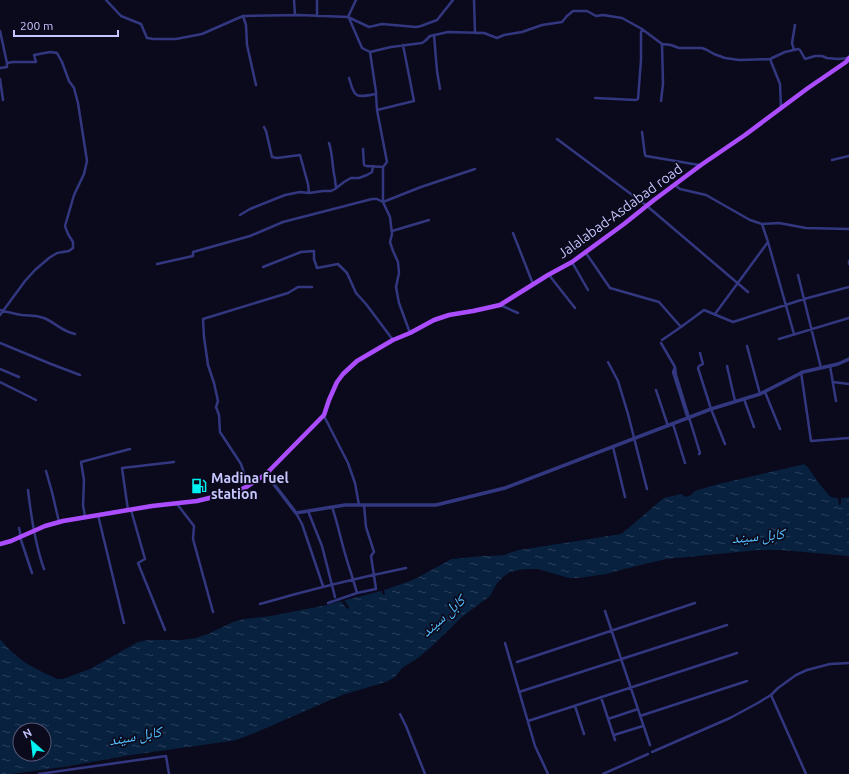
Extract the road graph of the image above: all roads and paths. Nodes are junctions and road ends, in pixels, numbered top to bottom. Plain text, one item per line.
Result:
1 (106, 0) edge
2 (294, 0) edge
3 (317, 0) edge
4 (356, 0) edge
5 (453, 0) edge
6 (474, 0) edge
7 (295, 15) junction
8 (243, 16) junction
9 (317, 16) junction
10 (348, 17) junction
11 (795, 25) dead end
12 (642, 29) junction
13 (0, 32) edge
14 (475, 33) junction
15 (434, 34) junction
16 (662, 44) junction
17 (403, 45) junction
18 (794, 50) junction
19 (370, 52) junction
20 (849, 58) edge
21 (770, 59) junction
22 (7, 63) junction
23 (0, 68) edge
24 (349, 78) dead end
25 (0, 79) edge
26 (256, 85) dead end
27 (440, 89) dead end
28 (376, 94) junction
29 (595, 98) dead end
30 (3, 100) dead end
31 (661, 101) dead end
32 (781, 108) junction
33 (377, 110) junction
34 (264, 127) dead end
35 (642, 132) dead end
36 (557, 139) dead end
37 (329, 143) dead end
38 (363, 149) dead end
39 (849, 156) edge
40 (832, 160) dead end
41 (373, 166) junction
42 (702, 166) junction
43 (383, 167) junction
44 (475, 169) dead end
45 (675, 186) junction
46 (336, 189) junction
47 (310, 193) junction
48 (383, 202) junction
49 (647, 206) junction
50 (240, 215) dead end
51 (429, 220) dead end
52 (762, 224) junction
53 (849, 230) edge
54 (392, 231) junction
55 (514, 233) dead end
56 (768, 242) junction
57 (585, 252) junction
58 (572, 262) junction
59 (158, 264) dead end
60 (263, 267) dead end
61 (548, 275) junction
62 (798, 275) dead end
63 (738, 283) junction
64 (533, 284) junction
65 (312, 287) dead end
66 (849, 287) edge
67 (588, 290) dead end
68 (748, 292) dead end
69 (804, 299) junction
70 (500, 305) junction
71 (786, 305) junction
72 (575, 308) dead end
73 (1, 310) edge
74 (518, 313) dead end
75 (715, 314) junction
76 (0, 315) edge
77 (849, 318) edge
78 (681, 327) junction
79 (812, 329) junction
80 (410, 333) junction
81 (75, 334) dead end
82 (794, 334) junction
83 (779, 339) dead end
84 (393, 340) junction
85 (0, 343) edge
86 (747, 346) dead end
87 (700, 353) dead end
88 (849, 359) edge
89 (608, 362) dead end
90 (727, 366) dead end
91 (830, 366) junction
92 (821, 368) junction
93 (0, 369) edge
94 (801, 372) junction
95 (80, 375) dead end
96 (19, 377) dead end
97 (0, 382) edge
98 (833, 382) junction
99 (849, 384) edge
100 (656, 390) dead end
101 (765, 392) junction
102 (760, 394) junction
103 (744, 399) junction
104 (36, 400) dead end
105 (735, 401) junction
106 (836, 401) dead end
107 (712, 409) junction
108 (324, 415) junction
109 (688, 418) junction
110 (673, 424) junction
111 (668, 426) junction
112 (754, 427) dead end
113 (780, 429) dead end
114 (849, 438) edge
115 (634, 439) junction
116 (725, 444) dead end
117 (613, 447) junction
118 (130, 449) dead end
119 (174, 462) dead end
120 (685, 463) dead end
121 (46, 471) dead end
122 (266, 474) junction
123 (248, 486) junction
124 (646, 489) dead end
125 (28, 490) dead end
126 (625, 497) dead end
127 (176, 504) junction
128 (359, 505) junction
129 (364, 505) junction
130 (332, 507) junction
131 (130, 510) junction
132 (308, 511) junction
133 (296, 512) junction
134 (98, 515) junction
135 (85, 517) junction
136 (59, 522) junction
137 (19, 528) dead end
138 (34, 531) junction
139 (20, 537) junction
140 (0, 544) edge
141 (406, 568) dead end
142 (44, 569) dead end
143 (32, 573) dead end
144 (374, 574) junction
145 (353, 579) junction
146 (332, 584) junction
147 (323, 586) junction
148 (357, 593) junction
149 (335, 597) dead end
150 (328, 603) dead end
151 (695, 603) dead end
152 (260, 604) dead end
153 (605, 611) dead end
154 (213, 612) dead end
155 (124, 623) dead end
156 (727, 625) dead end
157 (165, 630) dead end
158 (611, 631) junction
159 (505, 643) dead end
160 (737, 653) dead end
161 (621, 659) junction
162 (517, 662) dead end
163 (849, 663) edge
164 (747, 681) dead end
165 (631, 688) junction
166 (519, 692) junction
167 (772, 695) junction
168 (601, 697) junction
169 (575, 706) junction
170 (638, 709) junction
171 (400, 714) dead end
172 (640, 716) junction
173 (608, 718) junction
174 (528, 721) junction
175 (643, 726) junction
176 (584, 734) dead end
177 (614, 736) junction
178 (615, 740) dead end
179 (650, 745) dead end
180 (652, 752) dead end
181 (648, 754) dead end
182 (70, 770) junction
183 (39, 774) edge
184 (70, 774) edge
185 (169, 774) edge
186 (425, 774) edge
187 (548, 774) edge
188 (603, 774) edge
189 (806, 774) edge

1 - 8 street
2 - 7 street
3 - 9 street
4 - 10 street
5 - 10 street
6 - 14 street
7 - 8 street
7 - 9 street
8 - 26 street
9 - 10 street
10 - 19 street
11 - 18 street
12 - 14 street
12 - 16 street
12 - 29 street
13 - 22 street
14 - 15 street
15 - 17 street
15 - 27 street
16 - 21 street
16 - 31 street
17 - 19 street
17 - 33 street
18 - 20 street
18 - 21 street
19 - 28 street
20 - 32 main road, Jalalabad-Asdabad road
21 - 32 street
22 - 23 street
22 - 73 street
24 - 28 street
25 - 30 street
28 - 33 street
32 - 42 main road, Jalalabad-Asdabad road
33 - 43 street
34 - 47 street
35 - 42 street
36 - 49 street
37 - 46 street
38 - 41 street
39 - 40 street
41 - 43 street
41 - 46 street
42 - 45 main road, Jalalabad-Asdabad road
43 - 48 street
44 - 48 street
45 - 49 main road, Jalalabad-Asdabad road
45 - 52 street
46 - 47 street
47 - 50 street
48 - 54 street
48 - 59 street
49 - 57 main road, Jalalabad-Asdabad road
49 - 63 street
51 - 54 street
52 - 53 street
52 - 56 street
54 - 80 street
55 - 64 street
56 - 63 street
56 - 71 street
57 - 58 main road, Jalalabad-Asdabad road
57 - 78 street
58 - 61 main road, Jalalabad-Asdabad road
58 - 67 street
60 - 84 street
61 - 64 main road, Jalalabad-Asdabad road
61 - 72 street
62 - 69 street
63 - 68 street
63 - 75 street
64 - 70 main road, Jalalabad-Asdabad road
65 - 123 street
66 - 69 street
69 - 71 street
69 - 79 street
70 - 74 street
70 - 80 main road, Jalalabad-Asdabad road
71 - 75 street
71 - 82 street
73 - 76 street
73 - 81 street
75 - 78 street
77 - 79 street
78 - 109 street
79 - 82 street
79 - 92 street
80 - 84 main road, Jalalabad-Asdabad road
82 - 83 street
84 - 108 main road, Jalalabad-Asdabad road
85 - 95 street
86 - 102 street
87 - 107 street
88 - 91 street
89 - 115 street
90 - 105 street
91 - 92 street
91 - 98 street
92 - 94 street
93 - 96 street
94 - 101 street
94 - 114 street
97 - 104 street
98 - 99 street
98 - 106 street
100 - 111 street
101 - 102 street
101 - 113 street
102 - 103 street
103 - 105 street
103 - 112 street
105 - 107 street
107 - 109 street
107 - 116 street
108 - 122 main road, Jalalabad-Asdabad road
108 - 128 street
109 - 109 street
109 - 110 street
110 - 111 street
110 - 120 street
111 - 115 street
115 - 117 street
115 - 124 street
117 - 126 street
117 - 129 street
118 - 135 street
119 - 131 street
121 - 136 street
122 - 123 main road, Jalalabad-Asdabad road
122 - 133 street
123 - 127 main road, Jalalabad-Asdabad road
125 - 138 street
127 - 131 main road, Jalalabad-Asdabad road
127 - 154 street
128 - 129 street
128 - 130 street
129 - 144 street
130 - 132 street
130 - 145 street
131 - 134 main road, Jalalabad-Asdabad road
131 - 157 street
132 - 133 street
132 - 146 street
133 - 147 street
134 - 135 main road, Jalalabad-Asdabad road
134 - 155 street
135 - 136 main road, Jalalabad-Asdabad road
136 - 138 main road, Jalalabad-Asdabad road
137 - 139 street
138 - 139 main road, Jalalabad-Asdabad road
138 - 142 street
139 - 140 main road, Jalalabad-Asdabad road
139 - 143 street
141 - 144 street
144 - 145 street
144 - 148 street
145 - 146 street
145 - 148 street
146 - 147 street
146 - 149 street
147 - 152 street
148 - 150 street
151 - 158 street
153 - 158 street
156 - 161 street
158 - 161 street
158 - 162 street
159 - 166 street
160 - 165 street
161 - 165 street
161 - 166 street
163 - 167 street
164 - 172 street
165 - 168 street
165 - 170 street
166 - 174 street
167 - 180 street
167 - 189 street
168 - 169 street
168 - 173 street
169 - 174 street
169 - 176 street
170 - 172 street
170 - 173 street
171 - 186 street
172 - 175 street
173 - 177 street
174 - 187 street
175 - 177 street
175 - 179 street
177 - 178 street
181 - 188 street
182 - 183 street
182 - 184 street
182 - 185 street

